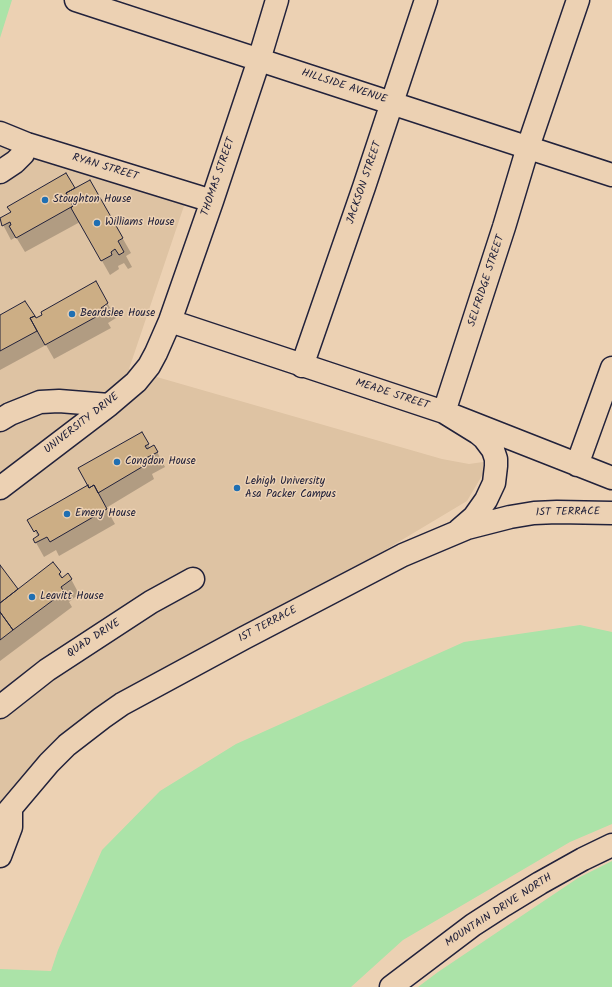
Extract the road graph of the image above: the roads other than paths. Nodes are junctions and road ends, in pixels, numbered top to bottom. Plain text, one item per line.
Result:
1 (76, 0) edge
2 (277, 0) edge
3 (426, 0) edge
4 (578, 0) edge
5 (259, 60) junction
6 (392, 103) junction
7 (0, 133) edge
8 (27, 144) junction
9 (528, 147) junction
10 (0, 172) edge
11 (612, 175) edge
12 (212, 201) junction
13 (170, 320) junction
14 (156, 353) joint
15 (302, 366) junction
16 (612, 368) edge
17 (109, 405) junction
18 (444, 412) junction
19 (0, 420) edge
20 (577, 465) junction
21 (612, 478) edge
22 (0, 488) edge
23 (612, 513) edge
24 (458, 531) junction
25 (193, 579) dead end
26 (0, 707) edge
27 (6, 815) edge
28 (612, 845) edge
29 (0, 856) edge
30 (391, 987) edge

1 - 5 street, HILLSIDE AVENUE
2 - 5 street, THOMAS STREET
3 - 6 street, JACKSON STREET
4 - 9 street, SELFRIDGE STREET
5 - 6 street, HILLSIDE AVENUE
5 - 12 street, THOMAS STREET
6 - 9 street, HILLSIDE AVENUE
6 - 15 street, JACKSON STREET
7 - 8 street, RYAN STREET
8 - 10 street
8 - 12 street, RYAN STREET
9 - 11 street, HILLSIDE AVENUE
9 - 18 street, SELFRIDGE STREET
12 - 13 street, THOMAS STREET
13 - 14 street, THOMAS STREET
13 - 15 street, MEADE STREET
14 - 17 street, UNIVERSITY DRIVE
15 - 18 street, MEADE STREET
16 - 20 street
17 - 19 street
17 - 22 street, UNIVERSITY DRIVE
18 - 20 street, MEADE STREET
18 - 24 street
20 - 21 street, MEADE STREET
23 - 24 street, 1ST TERRACE
24 - 27 street, 1ST TERRACE
25 - 26 street, QUAD DRIVE
27 - 29 street, 1ST TERRACE
28 - 30 street, MOUNTAIN DRIVE NORTH

